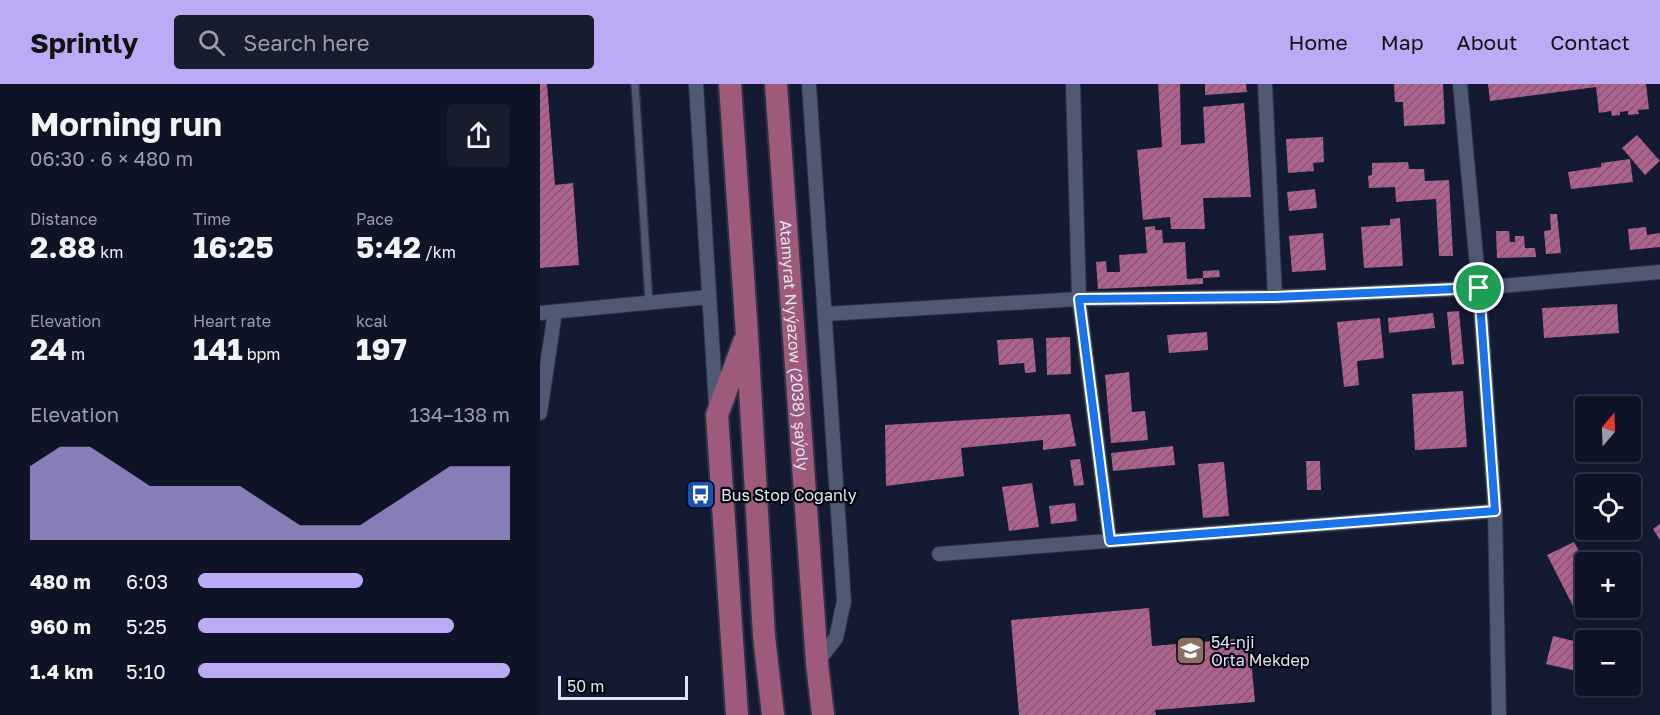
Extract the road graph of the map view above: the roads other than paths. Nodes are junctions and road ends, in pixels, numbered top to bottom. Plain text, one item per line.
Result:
1 (635, 84) edge
2 (696, 84) edge
3 (730, 84) edge
4 (776, 84) edge
5 (809, 84) edge
6 (1073, 84) edge
7 (1265, 84) edge
8 (1460, 84) edge
9 (1660, 272) edge
10 (1479, 288) junction
11 (709, 297) junction
12 (1275, 297) junction
13 (1079, 299) junction
14 (650, 302) junction
15 (555, 312) junction
16 (540, 313) edge
17 (825, 314) junction
18 (747, 335) junction
19 (540, 413) edge
20 (717, 415) junction
21 (1495, 511) junction
22 (1110, 541) junction
23 (939, 554) dead end
24 (728, 577) junction
25 (764, 636) junction
26 (817, 663) junction
27 (737, 715) edge
28 (773, 715) edge
29 (823, 715) edge
30 (1499, 715) edge

1 - 14 lane
2 - 11 street
3 - 18 main road
4 - 26 main road, Atamyrat Nyýazow (2038) şaýoly
5 - 17 street
6 - 13 street
7 - 12 street
8 - 10 street
9 - 10 street
10 - 12 street
10 - 21 street
11 - 14 street
11 - 20 street
12 - 13 street
13 - 17 street
13 - 22 street
14 - 15 street
15 - 16 street
15 - 19 street
17 - 26 street
18 - 20 main road
18 - 25 main road
20 - 24 main road
21 - 22 street
21 - 30 street
22 - 23 street
24 - 25 main road
24 - 27 main road
25 - 28 main road
26 - 29 main road, Atamyrat Nyýazow (2038) şaýoly

